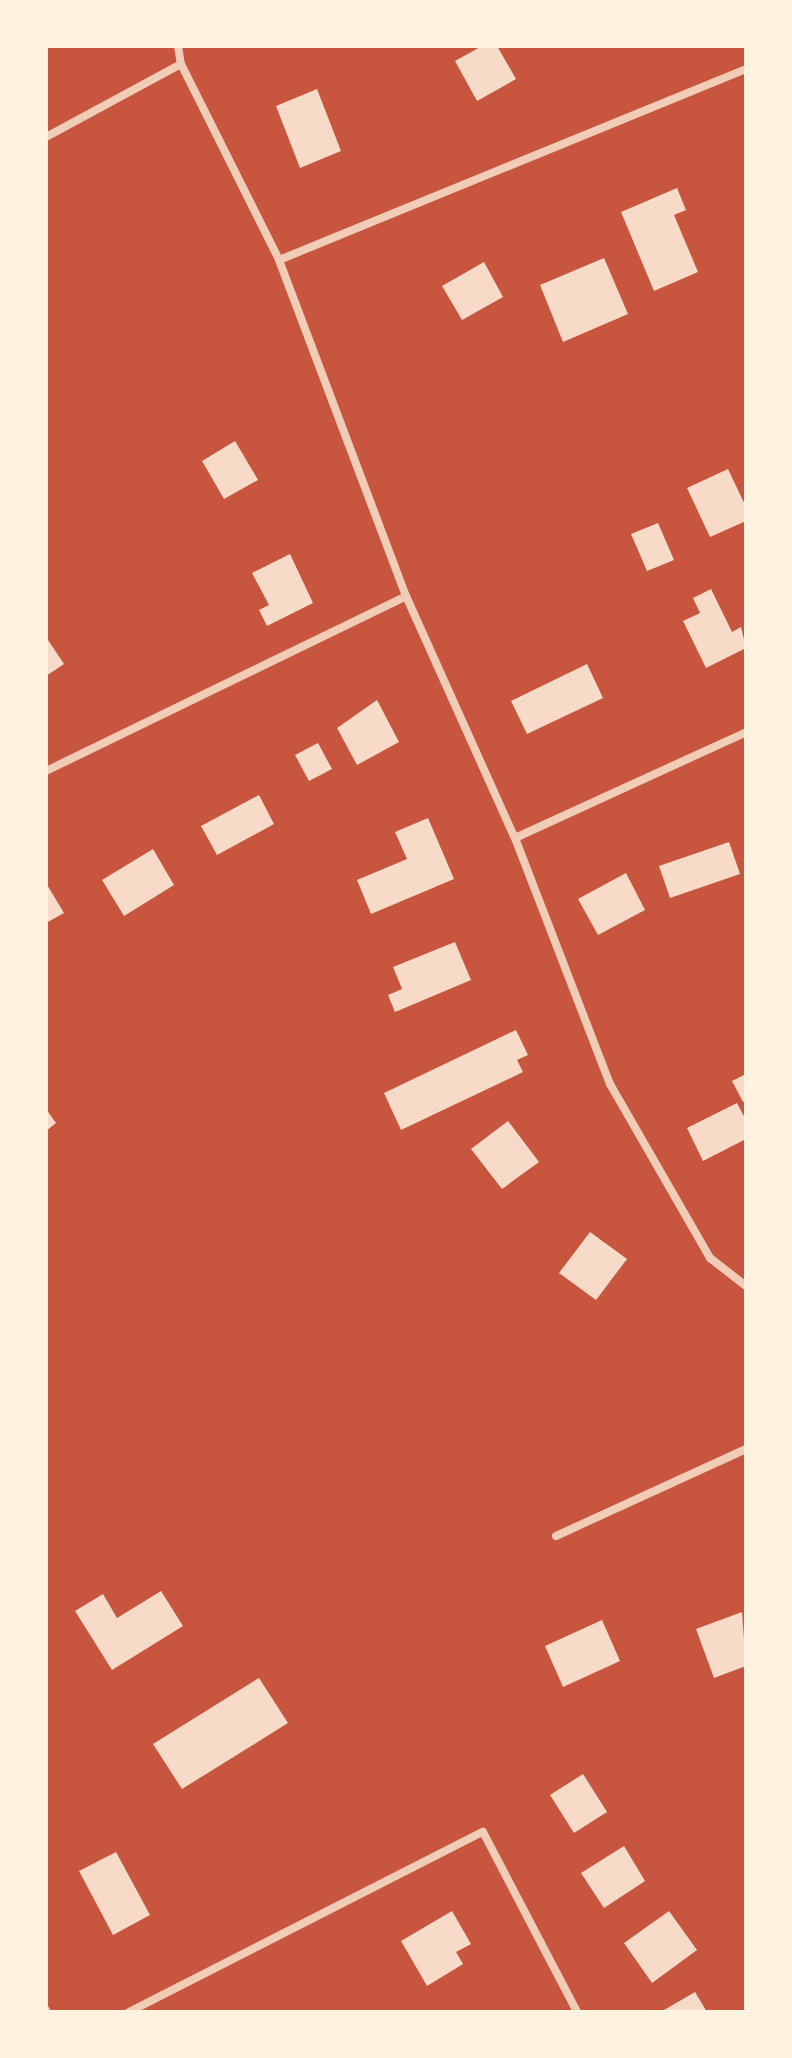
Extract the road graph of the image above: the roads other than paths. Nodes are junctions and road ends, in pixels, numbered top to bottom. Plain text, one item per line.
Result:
1 (178, 46) edge
2 (181, 64) junction
3 (746, 69) edge
4 (46, 137) edge
5 (279, 260) junction
6 (406, 596) junction
7 (746, 732) edge
8 (46, 771) edge
9 (515, 838) junction
10 (746, 1286) edge
11 (746, 1449) edge
12 (556, 1536) dead end
13 (129, 2012) edge
14 (577, 2012) edge

1 - 2 street
2 - 4 street
2 - 5 street
3 - 5 street
5 - 6 street
6 - 8 street
6 - 9 street
7 - 9 street
9 - 10 street
11 - 12 street
13 - 14 street

